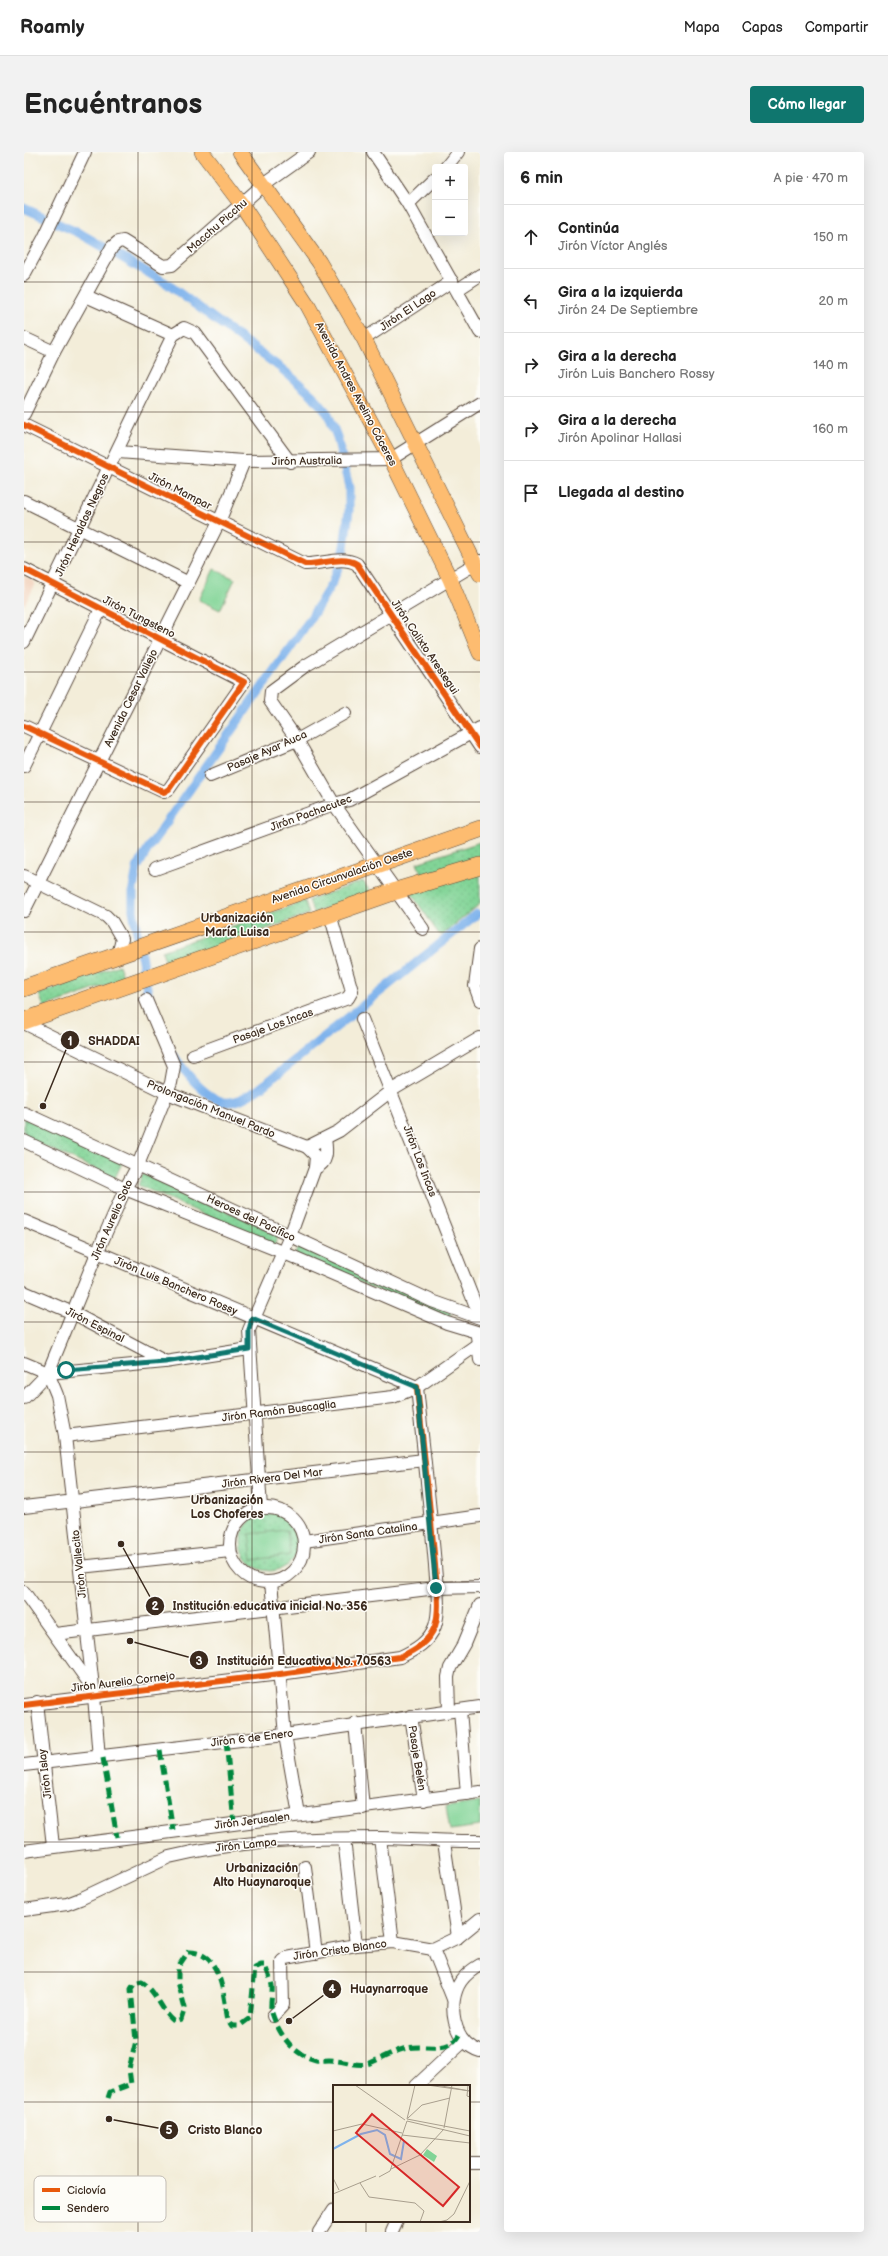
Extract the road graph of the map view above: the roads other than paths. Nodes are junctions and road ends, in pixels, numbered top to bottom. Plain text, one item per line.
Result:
1 (85, 152) edge
2 (202, 152) edge
3 (240, 152) edge
4 (310, 152) edge
5 (373, 152) edge
6 (458, 152) edge
7 (448, 164) edge
8 (432, 181) edge
9 (264, 184) junction
10 (408, 204) junction
11 (242, 205) junction
12 (24, 275) edge
13 (480, 275) edge
14 (454, 285) junction
15 (86, 296) junction
16 (480, 332) edge
17 (173, 335) junction
18 (24, 338) edge
19 (364, 339) junction
20 (54, 352) junction
21 (480, 403) edge
22 (24, 414) edge
23 (24, 425) edge
24 (417, 444) junction
25 (118, 452) junction
26 (391, 459) junction
27 (244, 461) junction
28 (290, 462) junction
29 (110, 466) junction
30 (24, 501) edge
31 (219, 522) junction
32 (80, 528) junction
33 (351, 562) joint
34 (479, 566) edge
35 (24, 569) edge
36 (450, 579) junction
37 (187, 582) junction
38 (54, 584) junction
39 (101, 608) junction
40 (391, 613) junction
41 (160, 639) junction
42 (24, 642) edge
43 (480, 653) edge
44 (345, 713) dead end
45 (24, 726) edge
46 (475, 731) edge
47 (40, 733) junction
48 (296, 740) junction
49 (480, 747) edge
50 (100, 762) junction
51 (24, 766) edge
52 (210, 776) dead end
53 (334, 804) junction
54 (480, 829) edge
55 (376, 864) junction
56 (480, 866) edge
57 (155, 869) dead end
58 (24, 876) edge
59 (38, 883) junction
60 (396, 891) junction
61 (24, 911) edge
62 (330, 914) junction
63 (423, 929) dead end
64 (480, 949) edge
65 (122, 954) junction
66 (24, 988) edge
67 (146, 1000) dead end
68 (480, 1000) edge
69 (362, 1019) dead end
70 (24, 1022) edge
71 (480, 1038) edge
72 (193, 1055) dead end
73 (392, 1090) junction
74 (166, 1093) junction
75 (24, 1112) edge
76 (325, 1140) junction
77 (24, 1141) edge
78 (307, 1147) junction
79 (138, 1165) junction
80 (315, 1168) junction
81 (125, 1189) junction
82 (24, 1221) edge
83 (290, 1236) junction
84 (282, 1252) junction
85 (97, 1253) junction
86 (24, 1292) edge
87 (477, 1312) edge
88 (74, 1313) junction
89 (252, 1318) junction
90 (478, 1336) edge
91 (249, 1349) junction
92 (480, 1360) edge
93 (165, 1362) junction
94 (24, 1363) edge
95 (48, 1373) junction
96 (417, 1387) junction
97 (24, 1398) edge
98 (255, 1414) junction
99 (65, 1436) junction
100 (424, 1460) junction
101 (261, 1479) junction
102 (73, 1501) junction
103 (24, 1507) edge
104 (261, 1508) junction
105 (480, 1516) edge
106 (432, 1524) junction
107 (304, 1542) junction
108 (230, 1551) junction
109 (80, 1567) junction
110 (271, 1582) junction
111 (480, 1587) edge
112 (436, 1588) junction
113 (24, 1592) edge
114 (480, 1605) edge
115 (274, 1609) junction
116 (86, 1631) junction
117 (55, 1634) junction
118 (280, 1674) junction
119 (94, 1692) junction
120 (37, 1702) junction
121 (24, 1705) edge
122 (480, 1707) edge
123 (454, 1710) junction
124 (411, 1716) junction
125 (355, 1723) junction
126 (285, 1735) junction
127 (99, 1758) junction
128 (44, 1763) junction
129 (24, 1766) edge
130 (480, 1792) edge
131 (467, 1794) junction
132 (424, 1800) junction
133 (363, 1808) junction
134 (299, 1815) junction
135 (380, 1838) junction
136 (344, 1840) junction
137 (444, 1842) junction
138 (480, 1842) edge
139 (53, 1846) junction
140 (24, 1851) edge
141 (305, 1867) dead end
142 (24, 1910) edge
143 (480, 1919) edge
144 (458, 1937) junction
145 (393, 1942) junction
146 (356, 1945) junction
147 (433, 1949) junction
148 (316, 1953) junction
149 (480, 1965) edge
150 (453, 1999) junction
151 (273, 2016) dead end
152 (463, 2042) junction
153 (480, 2051) edge
154 (417, 2085) edge
155 (333, 2211) edge
156 (397, 2222) edge
157 (319, 2232) edge
158 (392, 2232) edge

1 - 12 street
2 - 11 main road, Avenida Andres Avelino Cáceres
3 - 9 main road
4 - 9 street, Macchu Picchu
5 - 10 street
6 - 7 street
8 - 10 street
9 - 11 street, Macchu Picchu
9 - 19 main road
10 - 14 street
11 - 15 street, Macchu Picchu
11 - 26 main road, Avenida Andres Avelino Cáceres
13 - 14 street, Jirón El Lago
14 - 16 street
14 - 19 street, Jirón El Lago
15 - 17 street
15 - 20 street
17 - 25 street, Jirón Heraldos Negros
17 - 28 street
18 - 20 street
19 - 24 main road
20 - 22 street
21 - 24 street, Jirón Australia
23 - 29 street, Jirón Mampar
24 - 26 street, Jirón Australia
24 - 34 main road
25 - 27 street, Jirón Australia
25 - 29 street, Jirón Heraldos Negros
26 - 28 street, Jirón Australia
26 - 36 main road, Avenida Andres Avelino Cáceres
27 - 28 street, Jirón Australia
27 - 31 street, Avenida Cesar Vallejo
29 - 31 street, Jirón Mampar
29 - 32 street, Jirón Heraldos Negros
30 - 32 street
31 - 33 street, Jirón Mampar
31 - 37 street, Avenida Cesar Vallejo
32 - 37 street
32 - 38 street, Jirón Heraldos Negros
33 - 40 street, Jirón Calixto Arestegui
34 - 36 street
35 - 38 street, Jirón Tungsteno
36 - 40 street
36 - 43 main road, Avenida Andres Avelino Cáceres
37 - 41 street, Avenida Cesar Vallejo
38 - 39 street, Jirón Tungsteno
38 - 42 street, Jirón Heraldos Negros
39 - 41 street, Jirón Tungsteno
39 - 47 street
40 - 46 street, Jirón Calixto Arestegui
40 - 48 street
41 - 50 street, Avenida Cesar Vallejo
41 - 50 street, Jirón Tungsteno
44 - 48 street, Pasaje Ayar Auca
45 - 47 street
46 - 49 street, Jirón Calixto Arestegui
46 - 53 street, Jirón Pachacutec
47 - 50 street
47 - 51 street
48 - 52 street, Pasaje Ayar Auca
48 - 53 street
50 - 59 street, Avenida Cesar Vallejo
53 - 55 street
53 - 57 street, Jirón Pachacutec
54 - 55 highway, Avenida Circunvalación Oeste
55 - 60 street
55 - 65 highway, Avenida Circunvalación Oeste
56 - 60 highway
58 - 59 street
59 - 61 street, Avenida Cesar Vallejo
59 - 65 street
60 - 62 highway
60 - 63 street
62 - 70 highway
62 - 72 street, Pasaje Los Incas
64 - 68 street
65 - 66 highway, Avenida Circunvalación Oeste
67 - 74 street, Jirón Aurelio Soto
69 - 73 street, Jirón Los Incas
70 - 74 street, Prolongación Manuel Pardo
71 - 73 street
73 - 76 street
73 - 87 street, Jirón Los Incas
74 - 78 street, Prolongación Manuel Pardo
74 - 79 street, Jirón Aurelio Soto
75 - 79 street, Heroes del Pacífico
76 - 78 street
76 - 80 street
77 - 81 street, Heroes del Pacífico
78 - 80 street
79 - 81 street, Jirón Aurelio Soto
79 - 83 street, Heroes del Pacífico
80 - 83 street
81 - 84 street, Heroes del Pacífico
81 - 85 street, Jirón Aurelio Soto
82 - 85 street, Jirón Luis Banchero Rossy
83 - 84 street
83 - 87 street, Heroes del Pacífico
84 - 89 street
84 - 90 street, Heroes del Pacífico
85 - 88 street, Jirón Aurelio Soto
85 - 89 street, Jirón Luis Banchero Rossy
86 - 88 street, Jirón Espinal
87 - 90 street, Jirón Los Incas
88 - 93 street, Jirón Espinal
88 - 95 street, Jirón Aurelio Soto
89 - 91 street
89 - 96 street, Jirón Luis Banchero Rossy
90 - 92 street, Jirón Los Incas
90 - 96 street, Jirón Ramón Buscaglia
91 - 93 street
91 - 98 street
93 - 95 street
94 - 95 street
95 - 97 street
95 - 99 street, Jirón Vallecito
96 - 98 street, Jirón Ramón Buscaglia
96 - 100 street, Jirón Aurelio Cornejo
98 - 99 street, Jirón Ramón Buscaglia
98 - 101 street
99 - 102 street, Jirón Vallecito
100 - 101 street, Jirón Rivera Del Mar
100 - 106 street, Jirón Aurelio Cornejo
101 - 102 street, Jirón Rivera Del Mar
101 - 104 street
102 - 103 street, Jirón Rivera Del Mar
102 - 109 street, Jirón Vallecito
104 - 107 street
104 - 108 street
105 - 106 street, Jirón Santa Catalina
106 - 107 street, Jirón Santa Catalina
106 - 112 street, Jirón Aurelio Cornejo
107 - 110 street
108 - 109 street
108 - 110 street
109 - 116 street, Jirón Vallecito
110 - 115 street
111 - 112 street
112 - 115 street
112 - 118 street, Jirón Aurelio Cornejo
113 - 117 street
114 - 123 street
115 - 116 street
115 - 118 street
116 - 117 street
116 - 119 street, Jirón Vallecito
117 - 119 street
118 - 119 street, Jirón Aurelio Cornejo
118 - 126 street
119 - 120 street, Jirón Aurelio Cornejo
119 - 127 street, Jirón Vallecito
120 - 121 street, Jirón Aurelio Cornejo
120 - 128 street, Jirón Islay
122 - 123 street, Jirón 6 de Enero
123 - 124 street, Jirón 6 de Enero
123 - 131 street
124 - 125 street, Jirón 6 de Enero
124 - 132 street, Pasaje Belén
125 - 126 street, Jirón 6 de Enero
125 - 133 street
126 - 127 street, Jirón 6 de Enero
126 - 134 street
127 - 128 street, Jirón 6 de Enero
128 - 129 street, Jirón 6 de Enero
128 - 139 street, Jirón Islay
130 - 131 street, Jirón Jerusalen
131 - 132 street, Jirón Jerusalen
132 - 133 street, Jirón Jerusalen
133 - 134 street, Jirón Jerusalen
134 - 139 street, Jirón Jerusalen
135 - 136 street, Jirón Lampa
135 - 137 street, Jirón Lampa
135 - 145 street
136 - 142 street, Jirón Lampa
136 - 146 street
137 - 138 street, Jirón Lampa
137 - 144 street
139 - 140 street, Jirón Jerusalen
141 - 148 street
143 - 144 street
144 - 147 street
145 - 146 street, Jirón Cristo Blanco
145 - 147 street, Jirón Cristo Blanco
146 - 148 street, Jirón Cristo Blanco
147 - 150 street
148 - 151 street, Jirón Cristo Blanco
149 - 150 street
150 - 152 street
152 - 153 street
152 - 154 street
155 - 157 street
156 - 158 street

